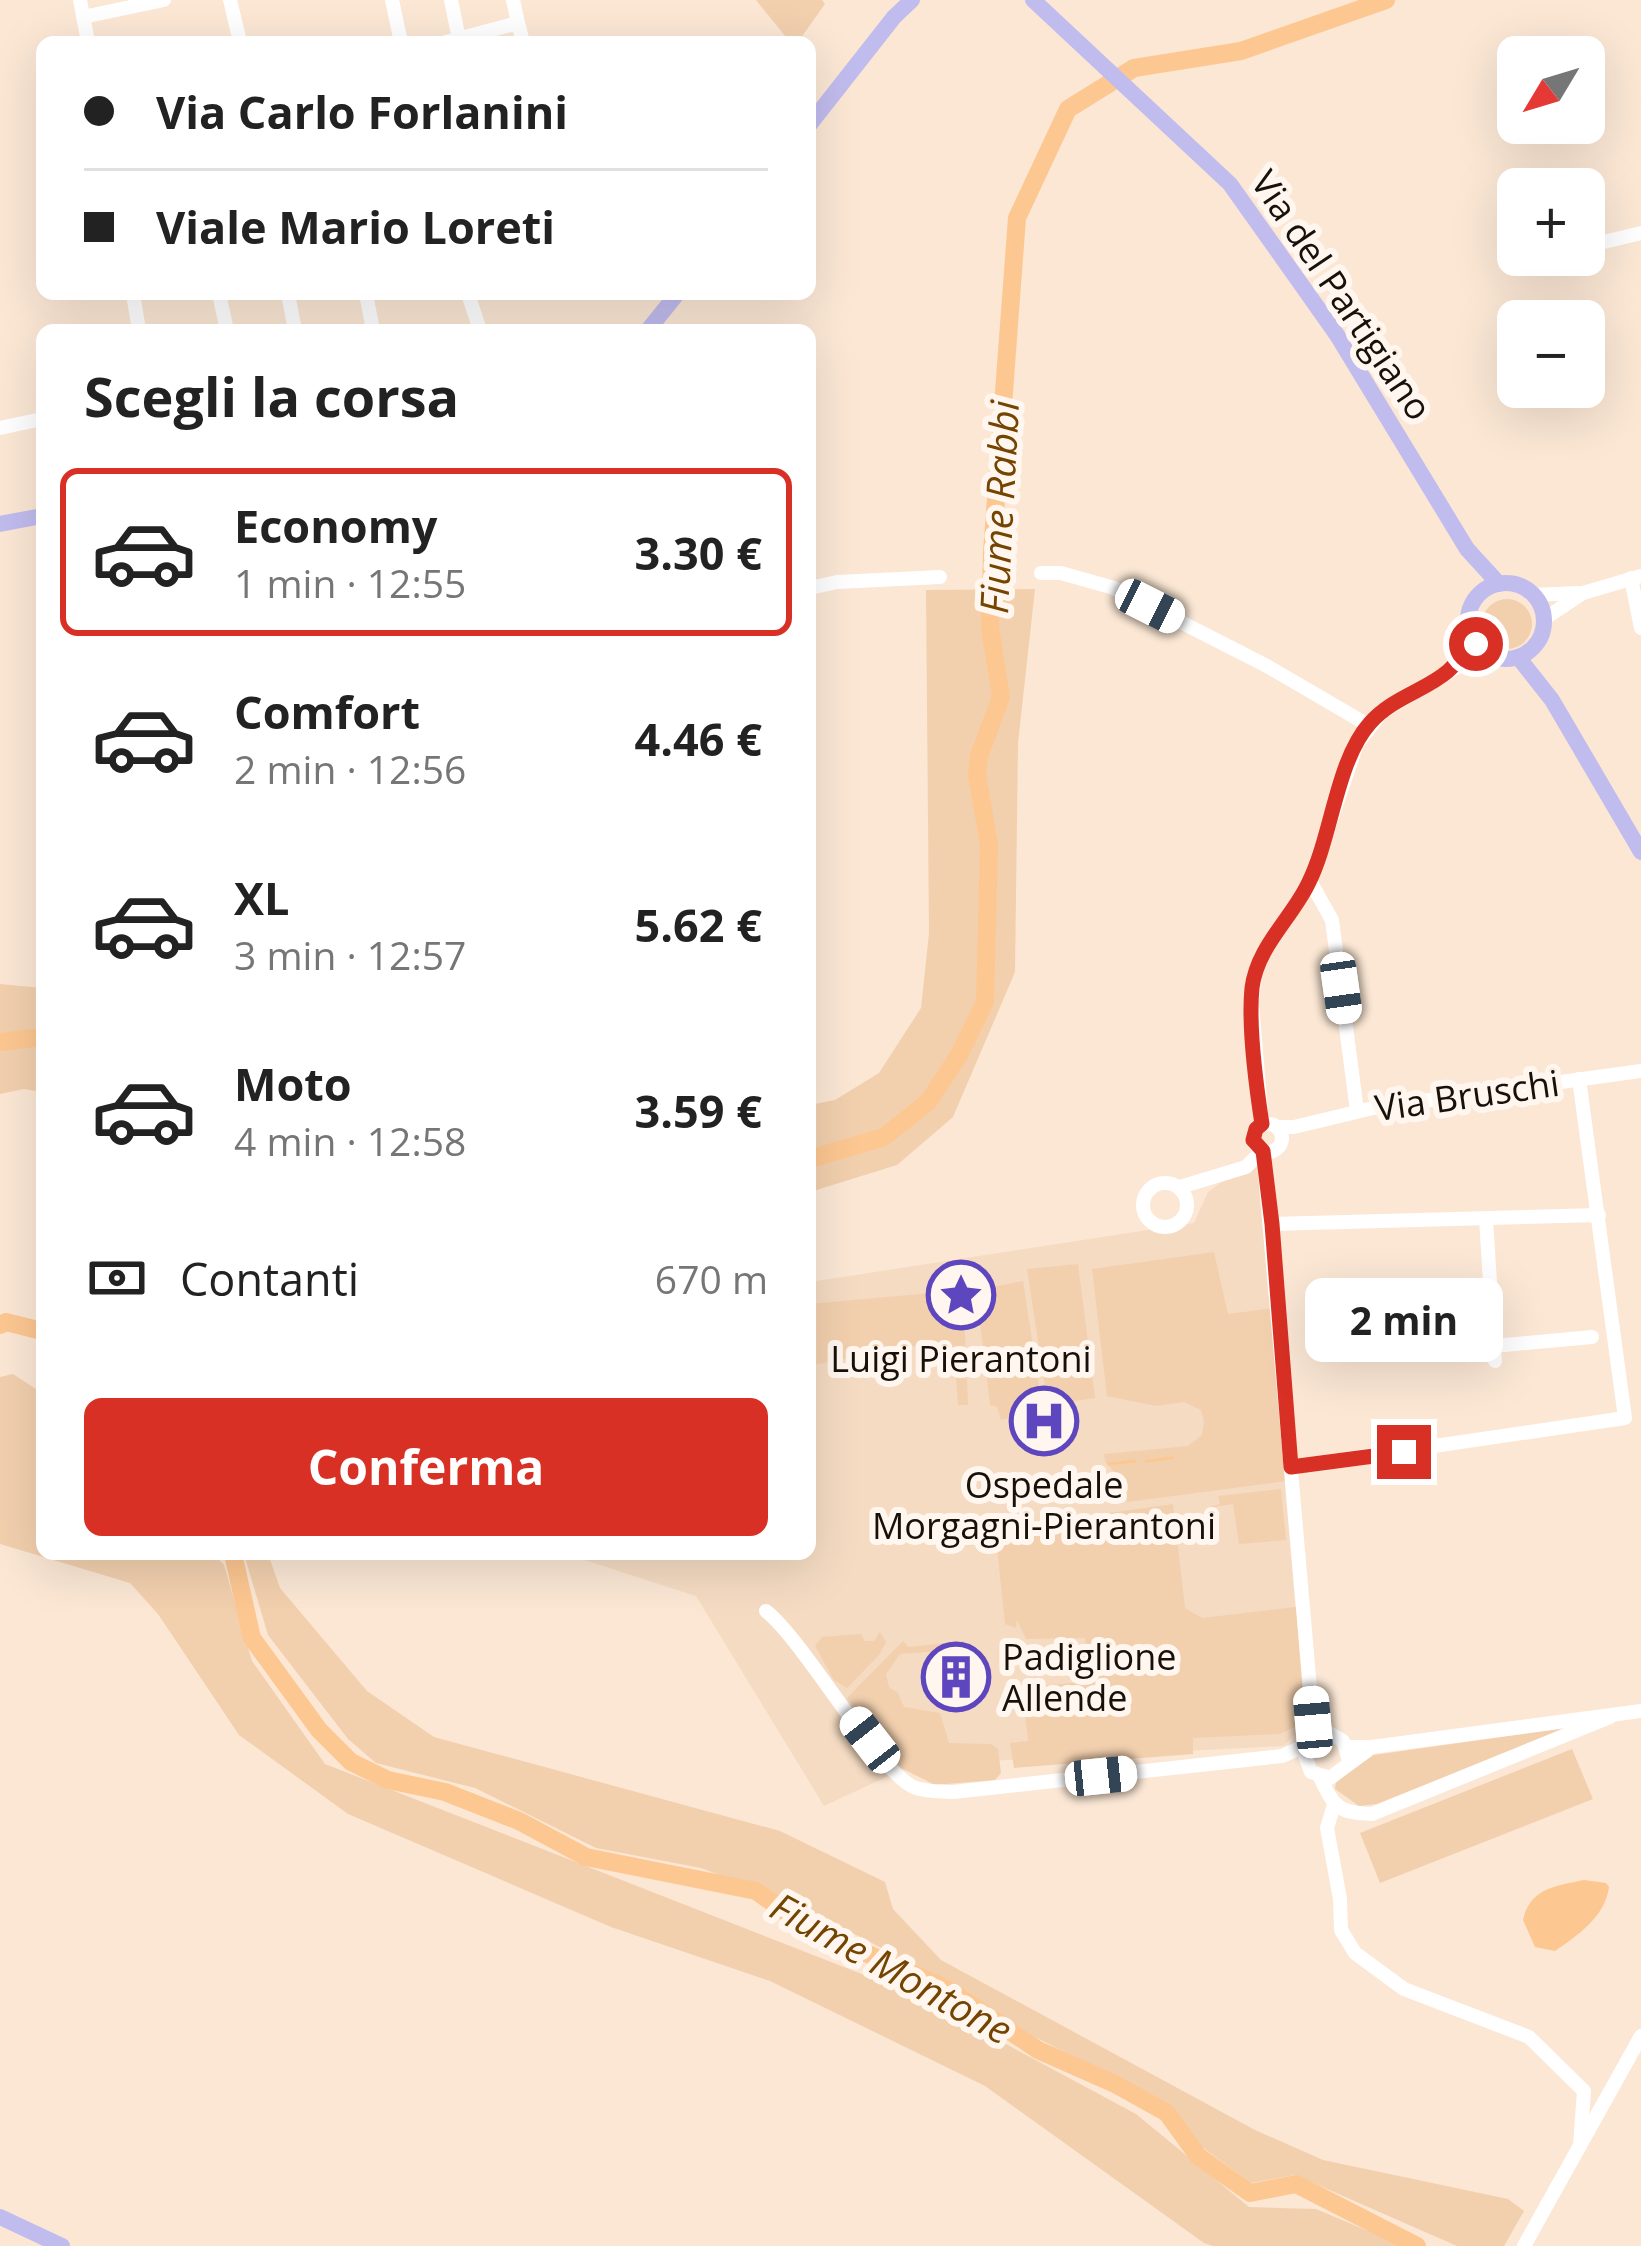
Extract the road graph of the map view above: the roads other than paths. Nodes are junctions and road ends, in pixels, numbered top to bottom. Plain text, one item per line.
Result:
1 (80, 0) edge
2 (164, 0) edge
3 (230, 0) edge
4 (392, 0) edge
5 (451, 0) edge
6 (513, 0) edge
7 (912, 0) edge
8 (1033, 0) edge
9 (83, 17) junction
10 (518, 23) junction
11 (87, 36) edge
12 (239, 36) edge
13 (396, 36) edge
14 (453, 36) edge
15 (468, 36) edge
16 (521, 36) edge
17 (816, 116) edge
18 (1640, 234) edge
19 (1605, 242) edge
20 (671, 300) edge
21 (653, 324) edge
22 (36, 420) edge
23 (0, 428) edge
24 (36, 517) edge
25 (0, 524) edge
26 (1467, 549) junction
27 (1041, 573) dead end
28 (940, 577) dead end
29 (1636, 577) edge
30 (1499, 584) junction
31 (816, 586) edge
32 (1583, 593) junction
33 (1478, 596) junction
34 (1533, 596) junction
35 (1544, 619) junction
36 (1641, 628) edge
37 (1471, 636) junction
38 (1536, 645) junction
39 (1490, 655) junction
40 (1518, 657) junction
41 (1455, 668) junction
42 (1552, 700) junction
43 (1368, 725) junction
44 (1641, 852) edge
45 (1310, 881) junction
46 (1299, 902) junction
47 (1324, 904) junction
48 (1641, 1071) edge
49 (1579, 1079) junction
50 (1358, 1111) junction
51 (1268, 1141) junction
52 (1184, 1192) dead end
53 (1599, 1215) junction
54 (1486, 1220) junction
55 (1272, 1224) junction
56 (1592, 1337) dead end
57 (1291, 1467) junction
58 (766, 1611) dead end
59 (1641, 1711) edge
60 (1610, 1717) junction
61 (1307, 1742) junction
62 (1348, 1754) junction
63 (1325, 1778) junction
64 (1331, 1800) junction
65 (1641, 2036) edge
66 (1580, 2145) junction
67 (0, 2217) edge
68 (62, 2246) edge
69 (1524, 2246) edge

1 - 9 street
2 - 9 street
3 - 12 street
4 - 13 street
5 - 14 street
6 - 10 street
7 - 17 main road
8 - 26 main road, Via del Partigiano
9 - 11 street
10 - 15 street
10 - 16 street
18 - 19 street
20 - 21 main road
22 - 23 street
24 - 25 main road
26 - 30 main road, Via del Partigiano
26 - 33 main road, Via del Partigiano
27 - 43 street
28 - 31 street
29 - 32 street
29 - 36 street
30 - 33 main road
30 - 34 main road
32 - 34 street
32 - 35 street
33 - 37 main road
34 - 35 main road
35 - 38 main road
37 - 39 main road
37 - 41 street
38 - 40 main road
38 - 42 main road
39 - 40 main road
39 - 41 street
40 - 42 main road
41 - 43 street
42 - 44 main road
43 - 45 street
45 - 46 street
45 - 47 street
46 - 47 street
46 - 51 street
47 - 50 street
48 - 49 street, Via Bruschi
49 - 50 street, Via Bruschi
49 - 53 street
50 - 51 street, Via Bruschi
51 - 52 street
51 - 55 street
53 - 54 street
53 - 57 street
54 - 55 street
54 - 56 street
55 - 57 street
57 - 61 street
58 - 61 street
59 - 60 street
60 - 62 street
60 - 64 street
61 - 62 street
61 - 63 street
62 - 63 street
63 - 64 street
64 - 66 street
65 - 66 street
66 - 69 street
67 - 68 main road

